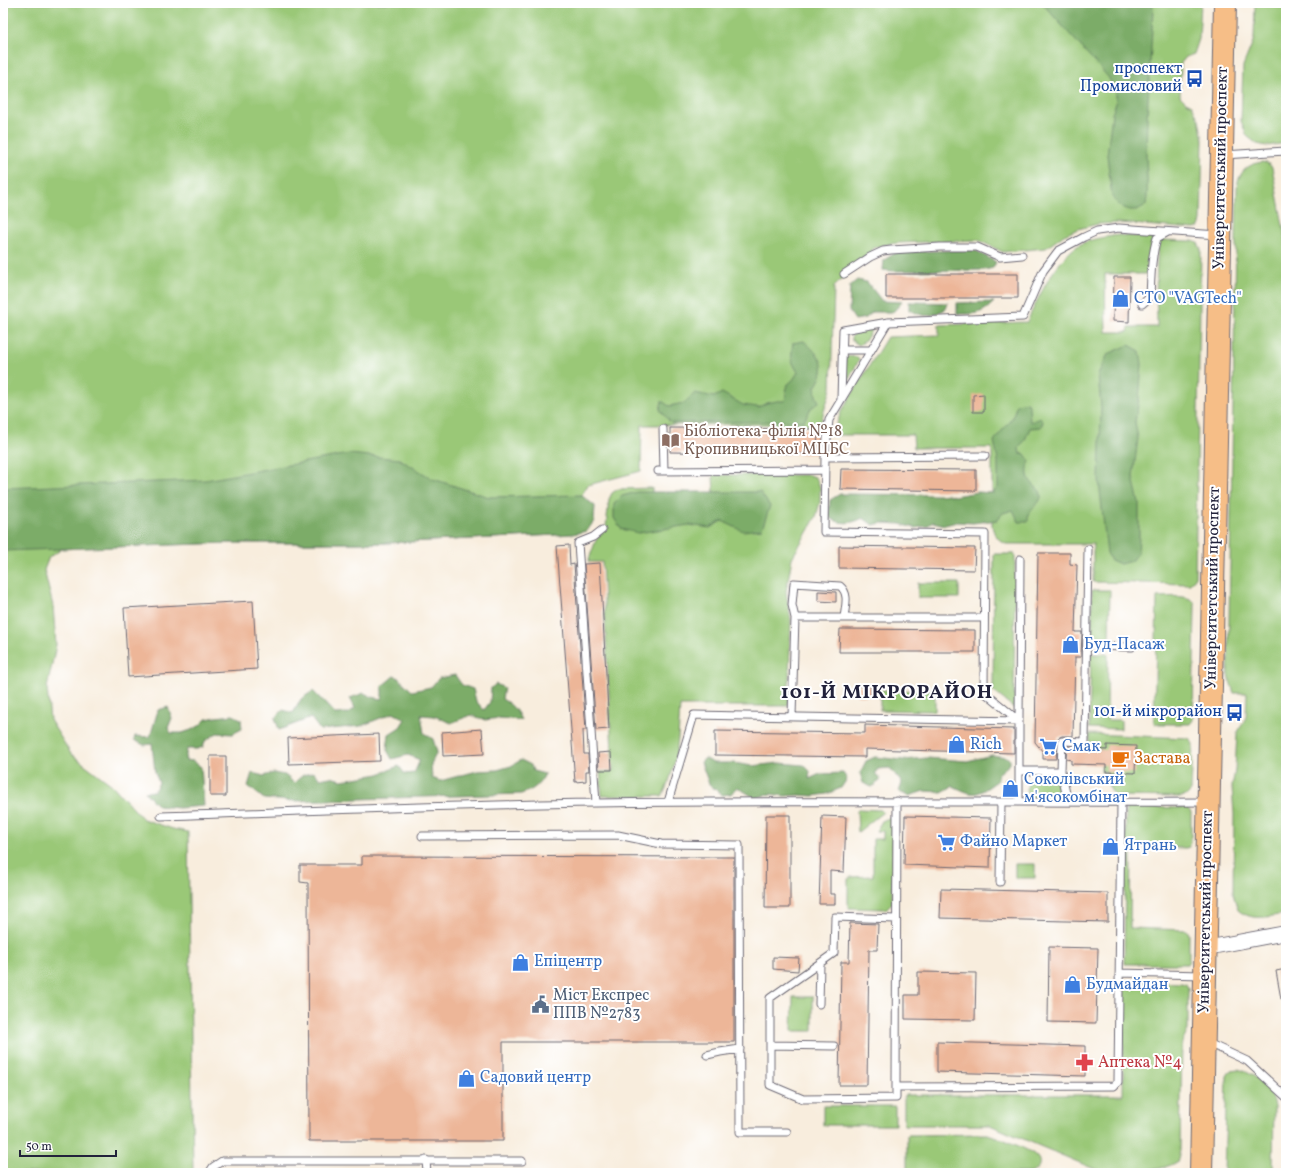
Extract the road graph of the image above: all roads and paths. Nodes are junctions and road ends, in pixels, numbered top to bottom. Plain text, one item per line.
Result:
1 (1225, 3) edge
2 (1286, 151) edge
3 (1222, 155) junction
4 (1168, 232) junction
5 (1220, 235) junction
6 (1022, 255) dead end
7 (844, 274) dead end
8 (1142, 304) dead end
9 (888, 322) junction
10 (842, 350) junction
11 (871, 350) junction
12 (841, 399) junction
13 (663, 429) dead end
14 (985, 456) dead end
15 (825, 457) junction
16 (825, 470) junction
17 (602, 530) dead end
18 (1088, 549) dead end
19 (1020, 559) dead end
20 (795, 618) junction
21 (844, 618) junction
22 (984, 618) junction
23 (1087, 646) junction
24 (1132, 647) dead end
25 (792, 716) junction
26 (1019, 720) junction
27 (1019, 771) junction
28 (1061, 771) junction
29 (897, 801) junction
30 (668, 802) junction
31 (1001, 802) junction
32 (1019, 802) junction
33 (1068, 802) junction
34 (1121, 802) junction
35 (1209, 802) junction
36 (596, 803) junction
37 (161, 816) dead end
38 (422, 836) dead end
39 (1000, 882) dead end
40 (896, 919) junction
41 (1286, 932) edge
42 (1206, 948) junction
43 (820, 963) junction
44 (1119, 973) junction
45 (1205, 975) junction
46 (819, 1004) dead end
47 (1204, 1042) junction
48 (770, 1045) junction
49 (834, 1046) dead end
50 (740, 1049) junction
51 (706, 1055) dead end
52 (896, 1086) junction
53 (1286, 1097) edge
54 (787, 1132) dead end
55 (426, 1160) junction
56 (522, 1161) dead end
57 (209, 1173) edge
58 (427, 1173) edge
59 (1201, 1173) edge

1 - 3 main road, Університетський проспект
2 - 3 lane
3 - 5 main road, Університетський проспект
4 - 5 lane
4 - 8 lane
4 - 9 lane
5 - 35 main road, Університетський проспект
6 - 7 lane
9 - 10 lane
9 - 11 lane
10 - 11 lane
10 - 12 lane
11 - 12 lane
12 - 15 lane
13 - 16 lane
14 - 15 lane
15 - 16 lane
16 - 22 lane
17 - 36 lane
18 - 23 lane
19 - 26 lane
20 - 21 lane
20 - 21 lane
20 - 25 lane
21 - 22 lane
22 - 26 lane
23 - 24 lane
23 - 28 lane
25 - 26 lane
25 - 30 lane
26 - 27 lane
27 - 28 lane
27 - 32 lane
28 - 33 lane
29 - 30 lane
29 - 31 lane
29 - 40 lane
30 - 36 lane
31 - 32 lane
31 - 39 lane
32 - 33 lane
33 - 34 lane
34 - 35 lane
34 - 44 lane
35 - 42 main road, Університетський проспект
36 - 37 lane
38 - 50 lane
40 - 43 lane
40 - 52 lane
41 - 42 street
42 - 45 main road, Університетський проспект
43 - 46 lane
43 - 48 lane
44 - 45 lane
44 - 52 lane
45 - 47 main road, Університетський проспект
47 - 53 lane
47 - 59 main road, Університетський проспект
48 - 49 lane
48 - 52 lane
50 - 51 lane
50 - 54 lane
55 - 56 lane
55 - 57 lane
55 - 58 lane

